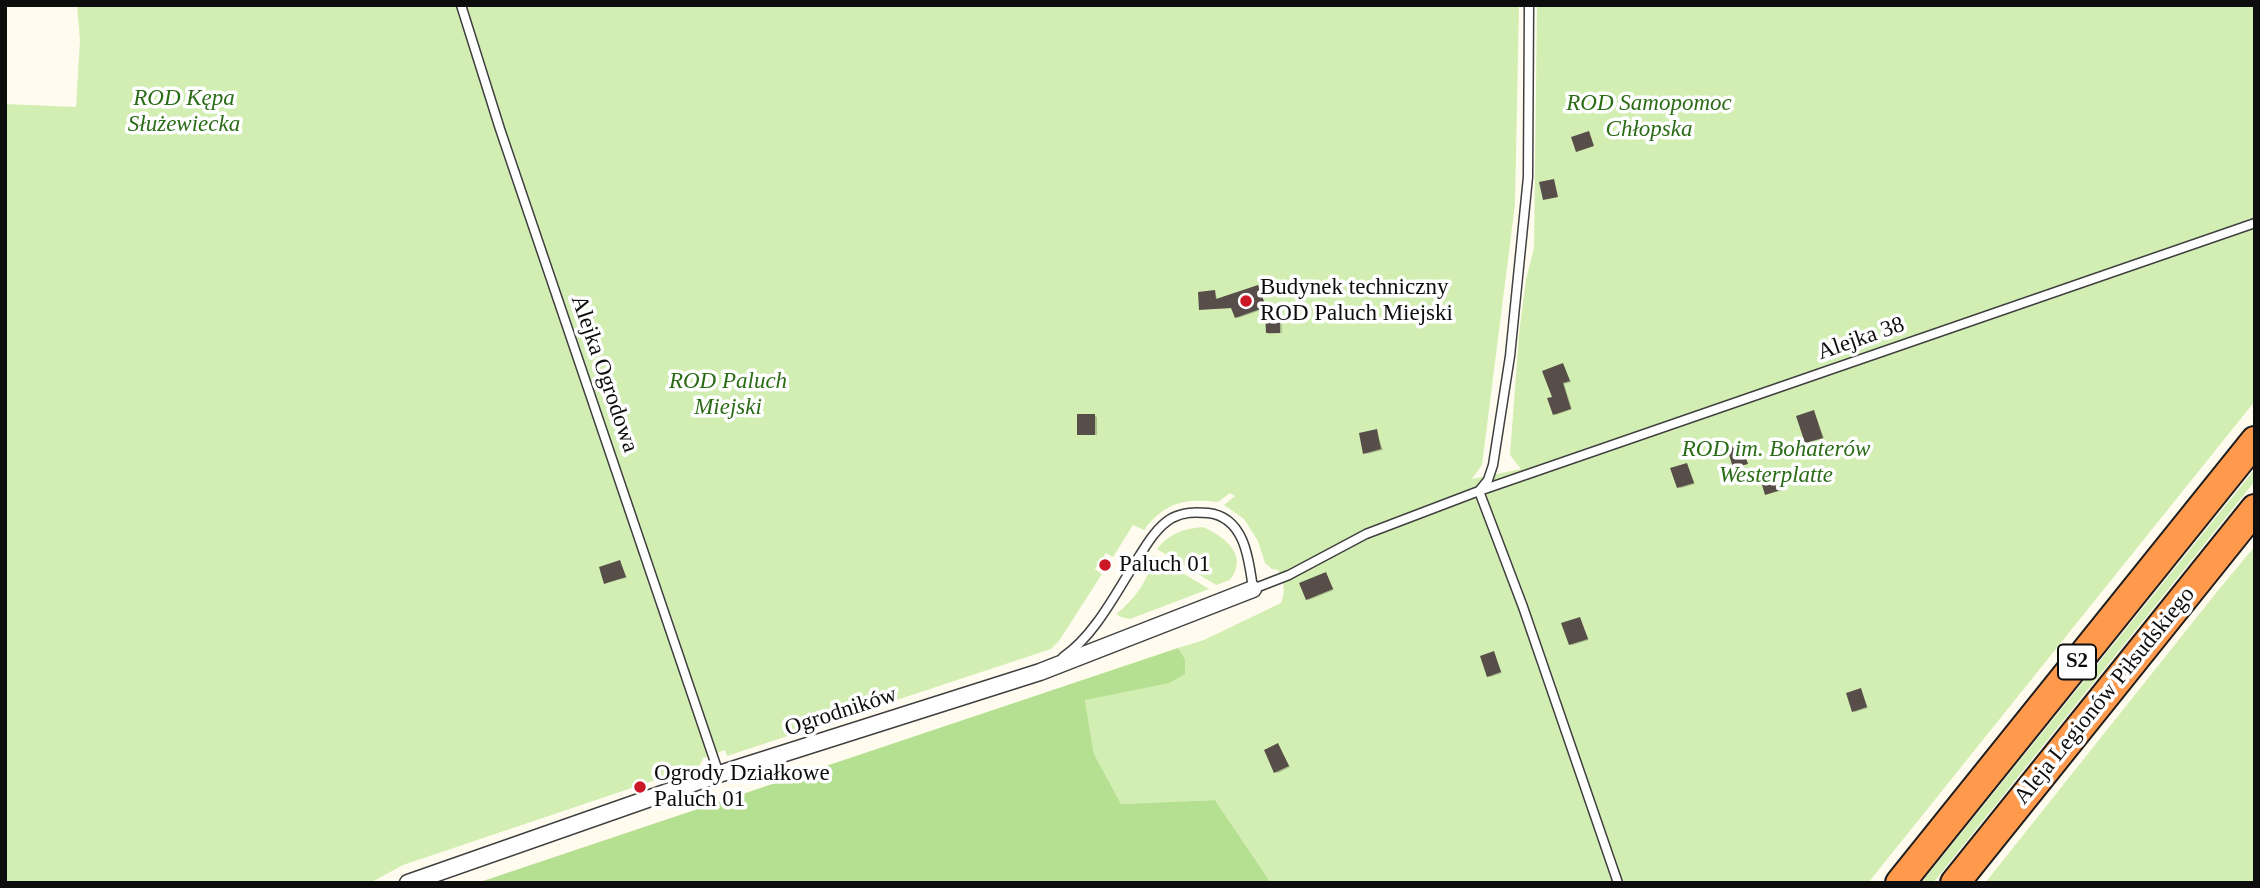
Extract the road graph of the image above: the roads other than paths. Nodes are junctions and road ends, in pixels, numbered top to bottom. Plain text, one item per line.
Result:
1 (461, 5) edge
2 (1529, 5) edge
3 (2255, 223) edge
4 (2255, 440) edge
5 (1479, 491) junction
6 (2255, 509) edge
7 (1284, 577) joint
8 (1253, 589) junction
9 (1040, 672) junction
10 (719, 774) junction
11 (408, 883) edge
12 (1618, 883) edge
13 (1900, 883) edge
14 (1955, 883) edge

1 - 10 lane, Alejka Ogrodowa
2 - 5 lane
3 - 5 lane, Alejka 38
4 - 13 highway, Aleja Legionów Piłsudskiego / S2
5 - 7 lane, Alejka 38
5 - 12 lane
6 - 14 highway, Aleja Legionów Piłsudskiego / S2
7 - 8 lane, Ogrodników
8 - 9 street, Ogrodników
8 - 9 lane
9 - 10 street, Ogrodników
10 - 11 street, Ogrodników

